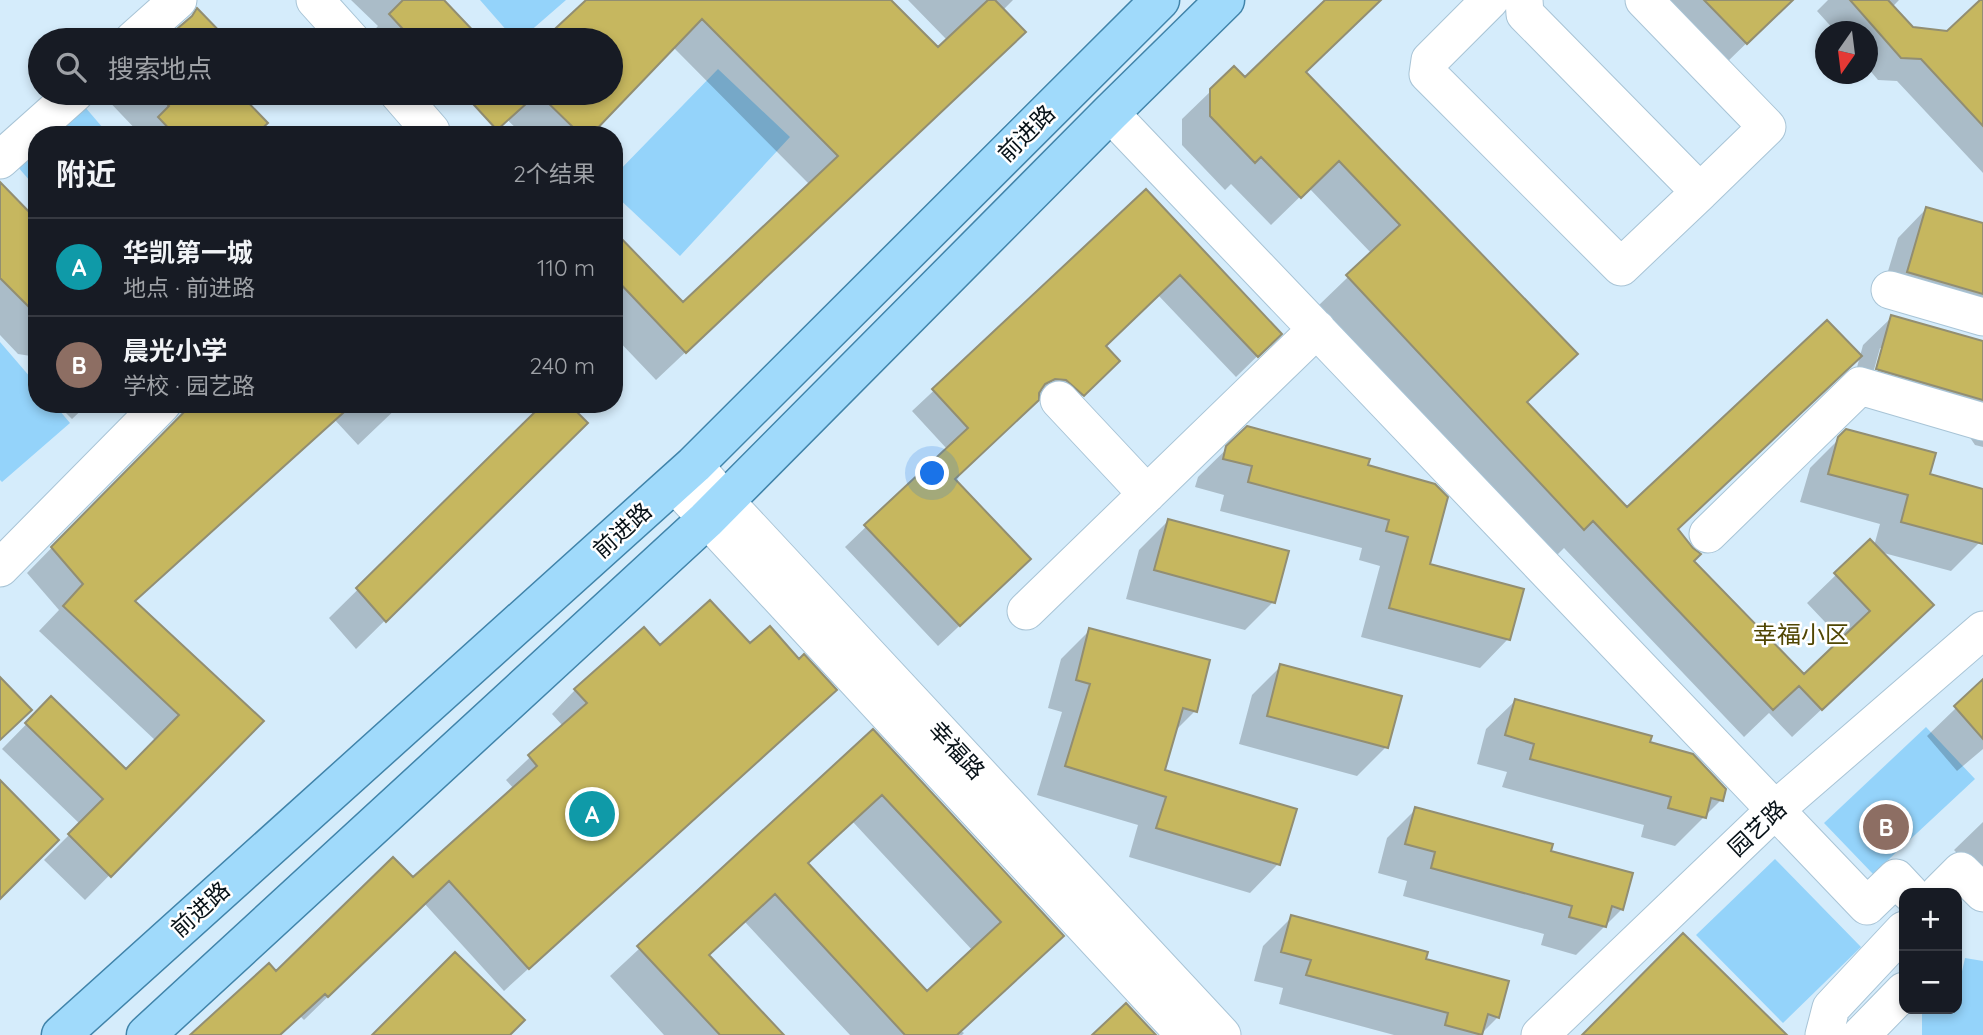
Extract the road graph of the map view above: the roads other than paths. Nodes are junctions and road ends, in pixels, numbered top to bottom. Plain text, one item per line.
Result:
1 (178, 0) edge
2 (315, 0) edge
3 (1160, 0) edge
4 (1225, 0) edge
5 (1490, 0) edge
6 (1524, 0) edge
7 (1644, 0) edge
8 (146, 28) edge
9 (340, 28) edge
10 (62, 105) edge
11 (408, 105) edge
12 (1110, 113) junction
13 (38, 126) edge
14 (427, 126) edge
15 (28, 135) edge
16 (0, 160) edge
17 (1700, 192) junction
18 (1890, 290) dead end
19 (1983, 317) edge
20 (1317, 329) junction
21 (1059, 400) dead end
22 (153, 413) edge
23 (1983, 422) edge
24 (684, 474) junction
25 (1147, 494) junction
26 (715, 510) junction
27 (1708, 534) dead end
28 (0, 568) edge
29 (1026, 611) dead end
30 (1983, 630) edge
31 (1776, 809) junction
32 (1905, 888) edge
33 (1944, 888) edge
34 (1983, 893) edge
35 (1899, 935) edge
36 (1899, 996) edge
37 (61, 1035) edge
38 (146, 1035) edge
39 (1185, 1035) edge
40 (1222, 1035) edge
41 (1540, 1035) edge
42 (1824, 1035) edge
43 (1861, 1035) edge

1 - 8 street
2 - 9 street
3 - 24 main road, 前进路
4 - 12 main road, 前进路
5 - 17 street
6 - 17 street
7 - 17 street
10 - 13 street
11 - 14 street
12 - 20 street
12 - 26 main road, 前进路
15 - 16 street
18 - 19 street
20 - 25 street
20 - 31 street
21 - 25 street
22 - 28 street
23 - 27 street
24 - 26 street, 幸福路
24 - 37 main road, 前进路
25 - 29 street
26 - 38 main road, 前进路
26 - 39 street, 幸福路
26 - 40 street, 幸福路
30 - 31 street, 园艺路
31 - 32 street
31 - 41 street, 园艺路
33 - 34 street
35 - 42 street
36 - 43 street

